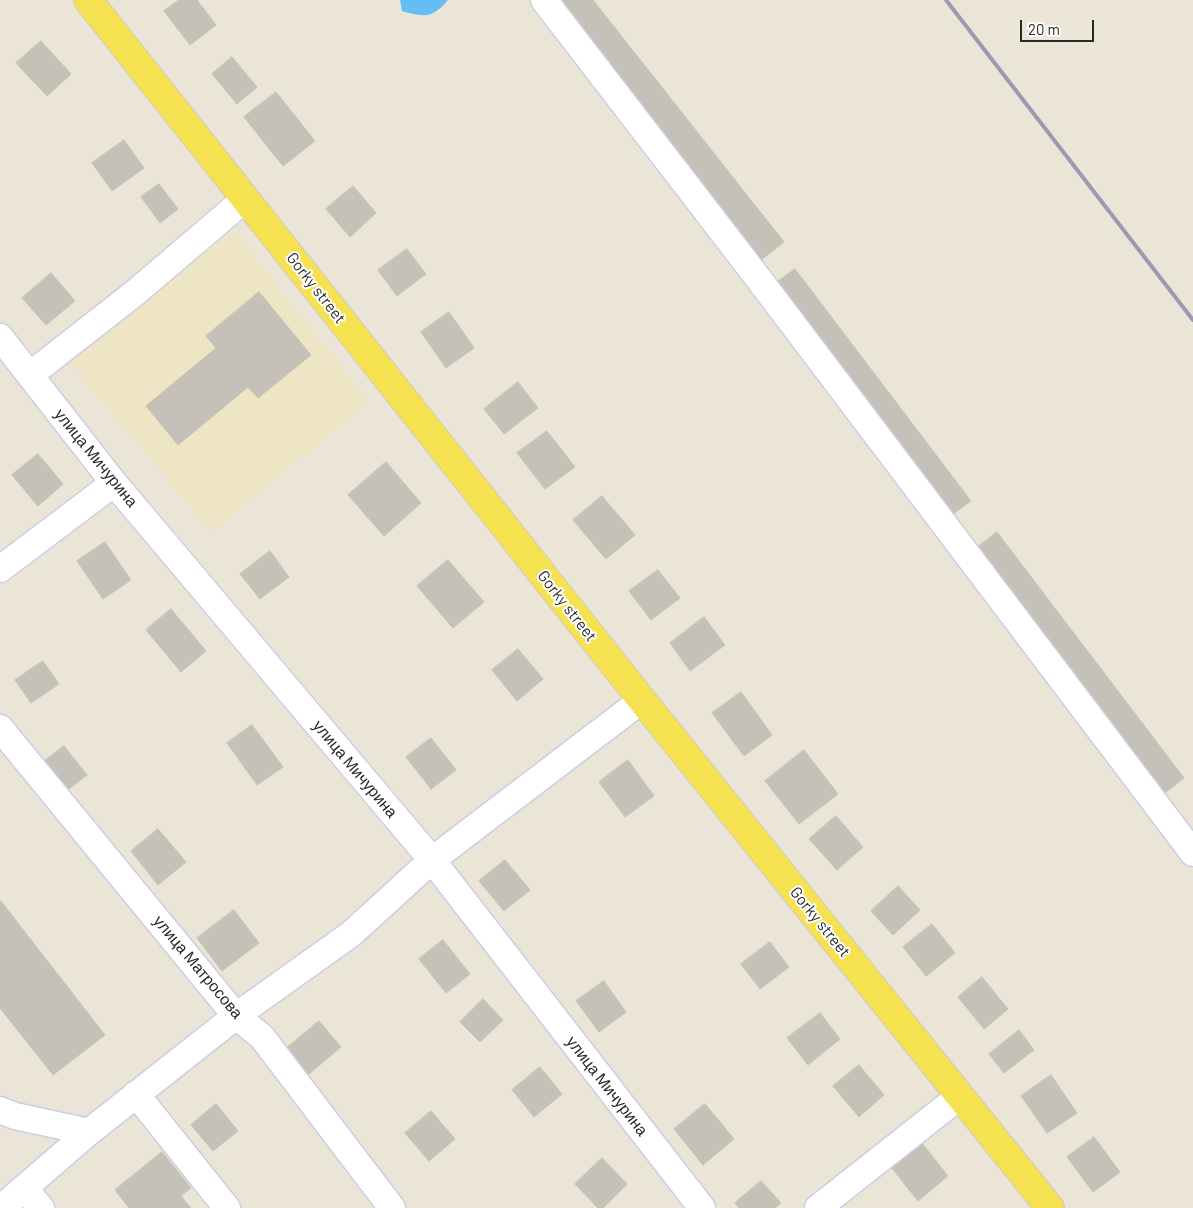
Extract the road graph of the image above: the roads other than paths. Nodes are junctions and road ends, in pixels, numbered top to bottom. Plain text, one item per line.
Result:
1 (88, 0) edge
2 (544, 0) edge
3 (245, 199) junction
4 (0, 337) edge
5 (30, 375) junction
6 (114, 483) junction
7 (0, 570) edge
8 (642, 700) junction
9 (0, 728) edge
10 (1193, 853) edge
11 (432, 860) junction
12 (236, 1016) junction
13 (136, 1094) junction
14 (960, 1096) junction
15 (0, 1110) edge
16 (89, 1132) junction
17 (33, 1198) edge
18 (0, 1208) edge
19 (227, 1208) edge
20 (392, 1208) edge
21 (702, 1208) edge
22 (818, 1208) edge
23 (1050, 1208) edge

1 - 3 main road, Gorky street
2 - 10 street
3 - 5 street
3 - 8 main road, Gorky street
4 - 5 street, улица Мичурина
5 - 6 street, улица Мичурина
6 - 7 street
6 - 11 street, улица Мичурина
8 - 11 street
8 - 14 main road, Gorky street
9 - 12 street, улица Матросова
11 - 12 street
11 - 21 street, улица Мичурина
12 - 13 street
12 - 20 street, улица Матросова
13 - 16 street
13 - 19 street
14 - 22 street
14 - 23 main road, Gorky street
15 - 16 street
16 - 17 street
17 - 18 street

